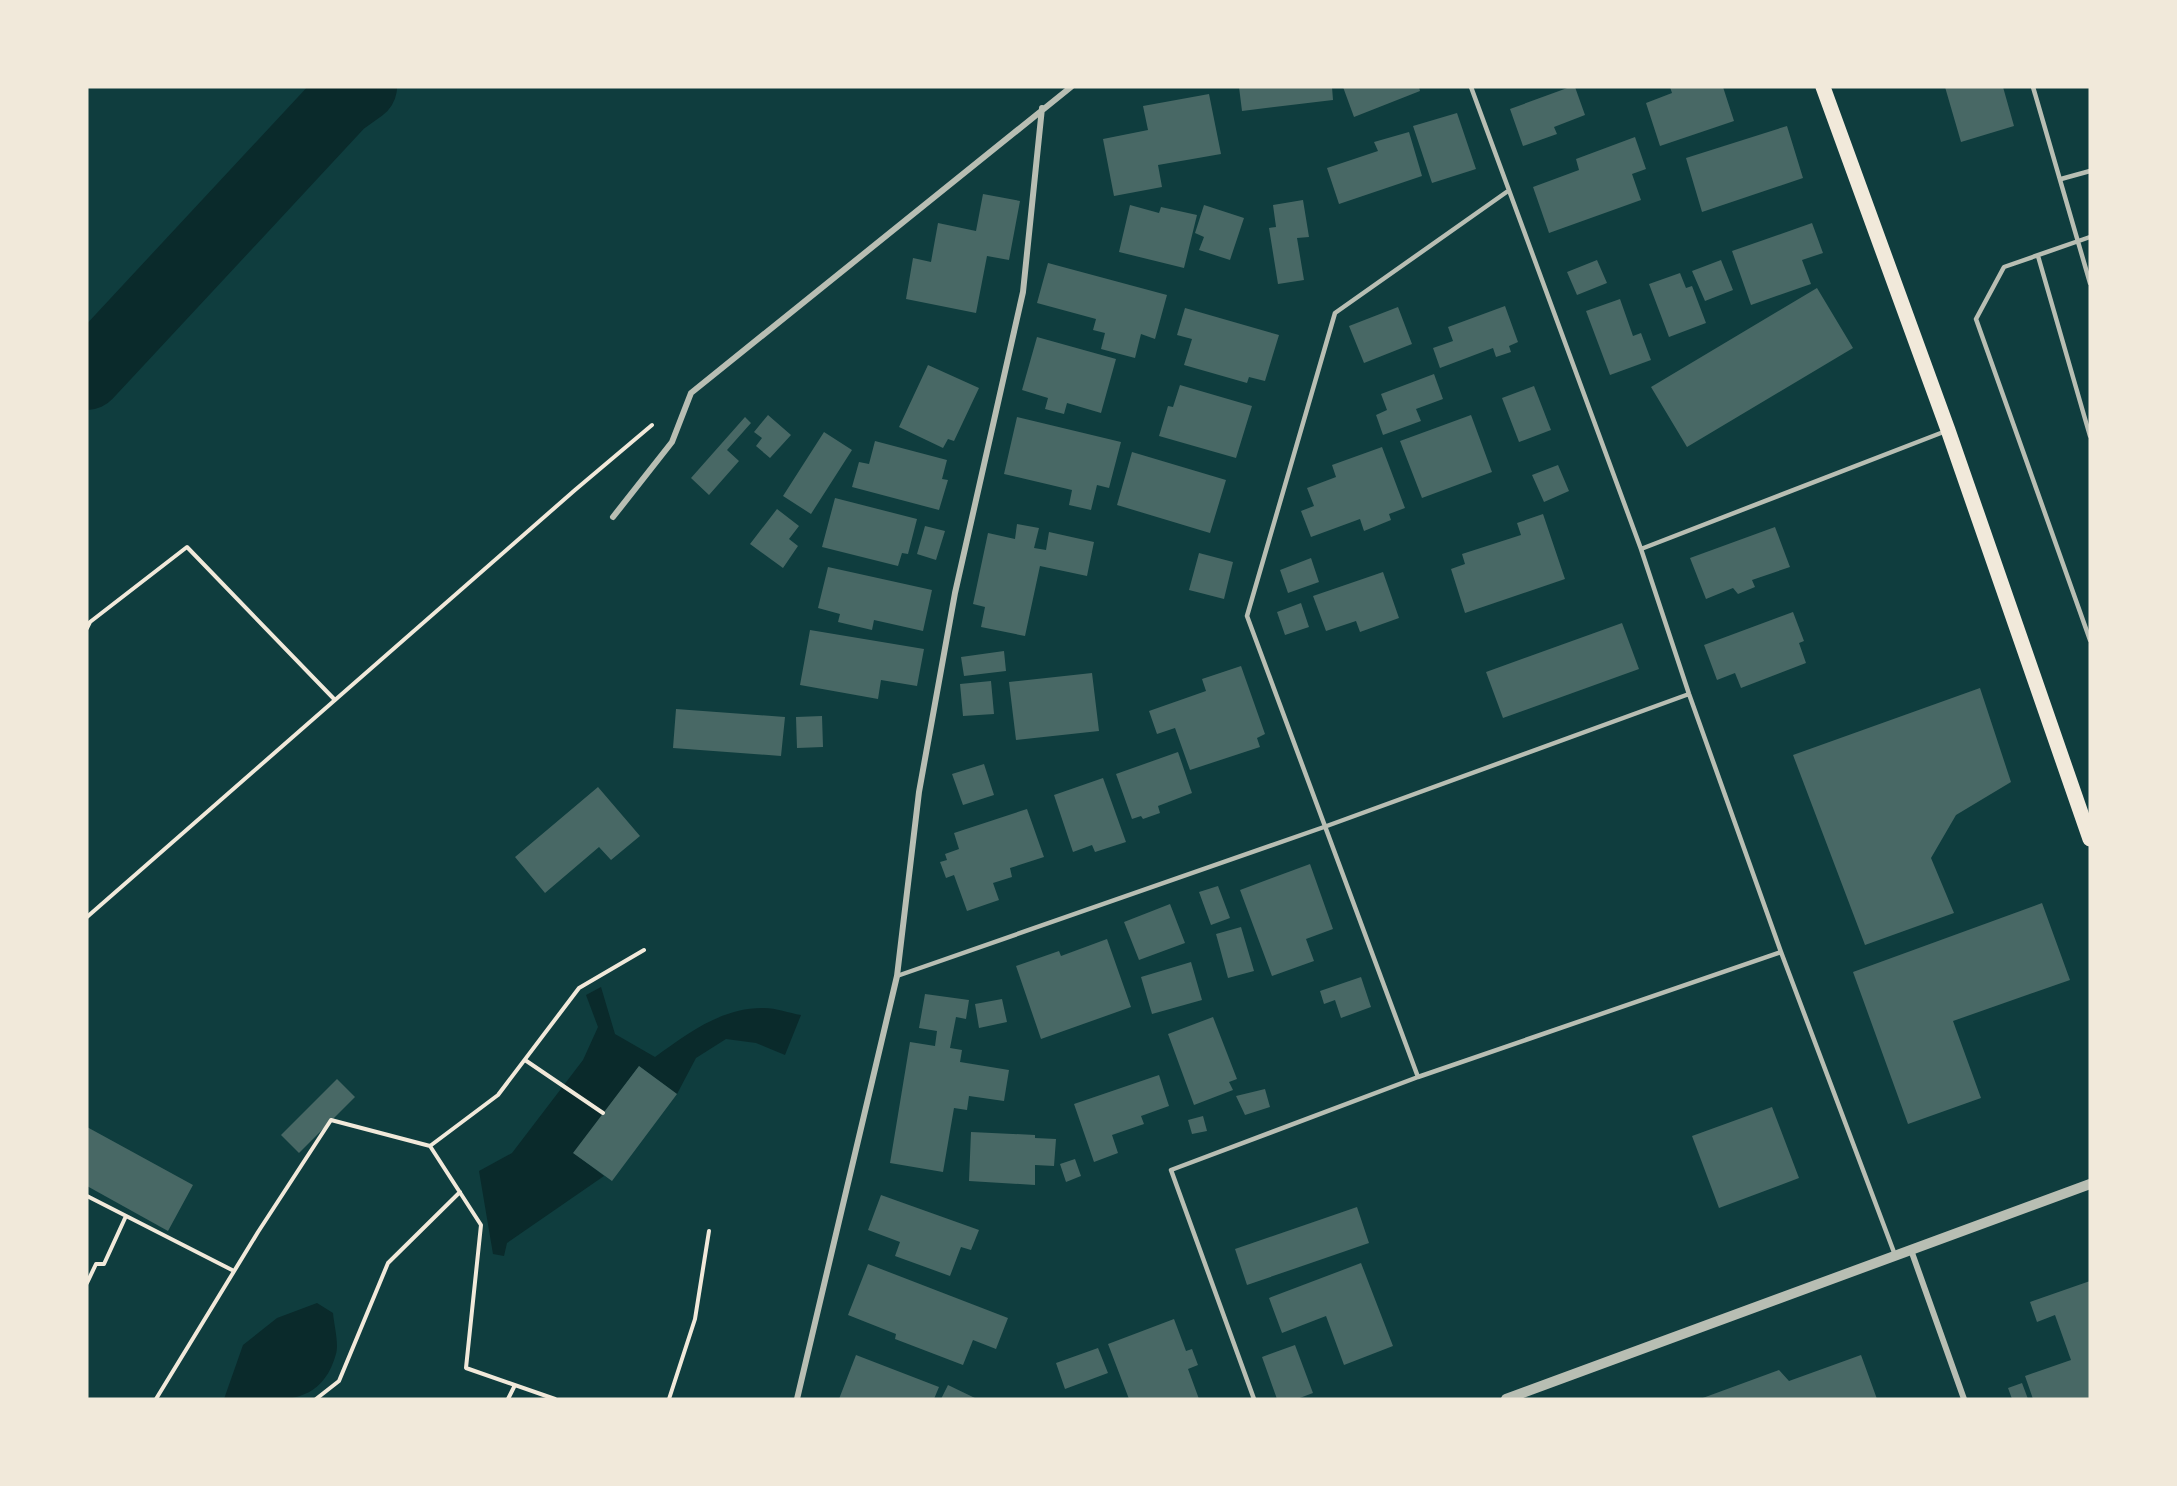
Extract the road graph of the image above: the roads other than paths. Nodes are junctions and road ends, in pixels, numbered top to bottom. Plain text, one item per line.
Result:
1 (1071, 87) edge
2 (1471, 87) edge
3 (1823, 87) edge
4 (2033, 87) edge
5 (1042, 108) junction
6 (2090, 171) edge
7 (2061, 179) junction
8 (1509, 191) junction
9 (2090, 237) edge
10 (2078, 240) junction
11 (2038, 256) junction
12 (2090, 283) edge
13 (1948, 429) junction
14 (2090, 436) edge
15 (613, 517) dead end
16 (1641, 549) junction
17 (2090, 640) edge
18 (1689, 694) junction
19 (1324, 827) junction
20 (2090, 839) edge
21 (1781, 952) junction
22 (897, 976) junction
23 (1418, 1077) junction
24 (2090, 1184) edge
25 (1911, 1250) junction
26 (1895, 1256) junction
27 (797, 1399) edge
28 (1254, 1399) edge
29 (1506, 1399) edge
30 (1964, 1399) edge

1 - 5 street
2 - 8 lane
3 - 13 main road
4 - 7 lane
5 - 15 street
5 - 22 street
6 - 7 lane
7 - 10 lane
8 - 16 lane
8 - 19 lane
9 - 10 lane
10 - 11 lane
10 - 12 lane
11 - 14 lane
11 - 17 lane
13 - 16 lane
13 - 20 main road
16 - 18 lane
18 - 19 lane
18 - 21 lane
19 - 22 lane
19 - 23 lane
21 - 23 lane
21 - 26 lane
22 - 27 street
23 - 28 lane
24 - 25 street
25 - 26 street
25 - 30 street
26 - 29 street

